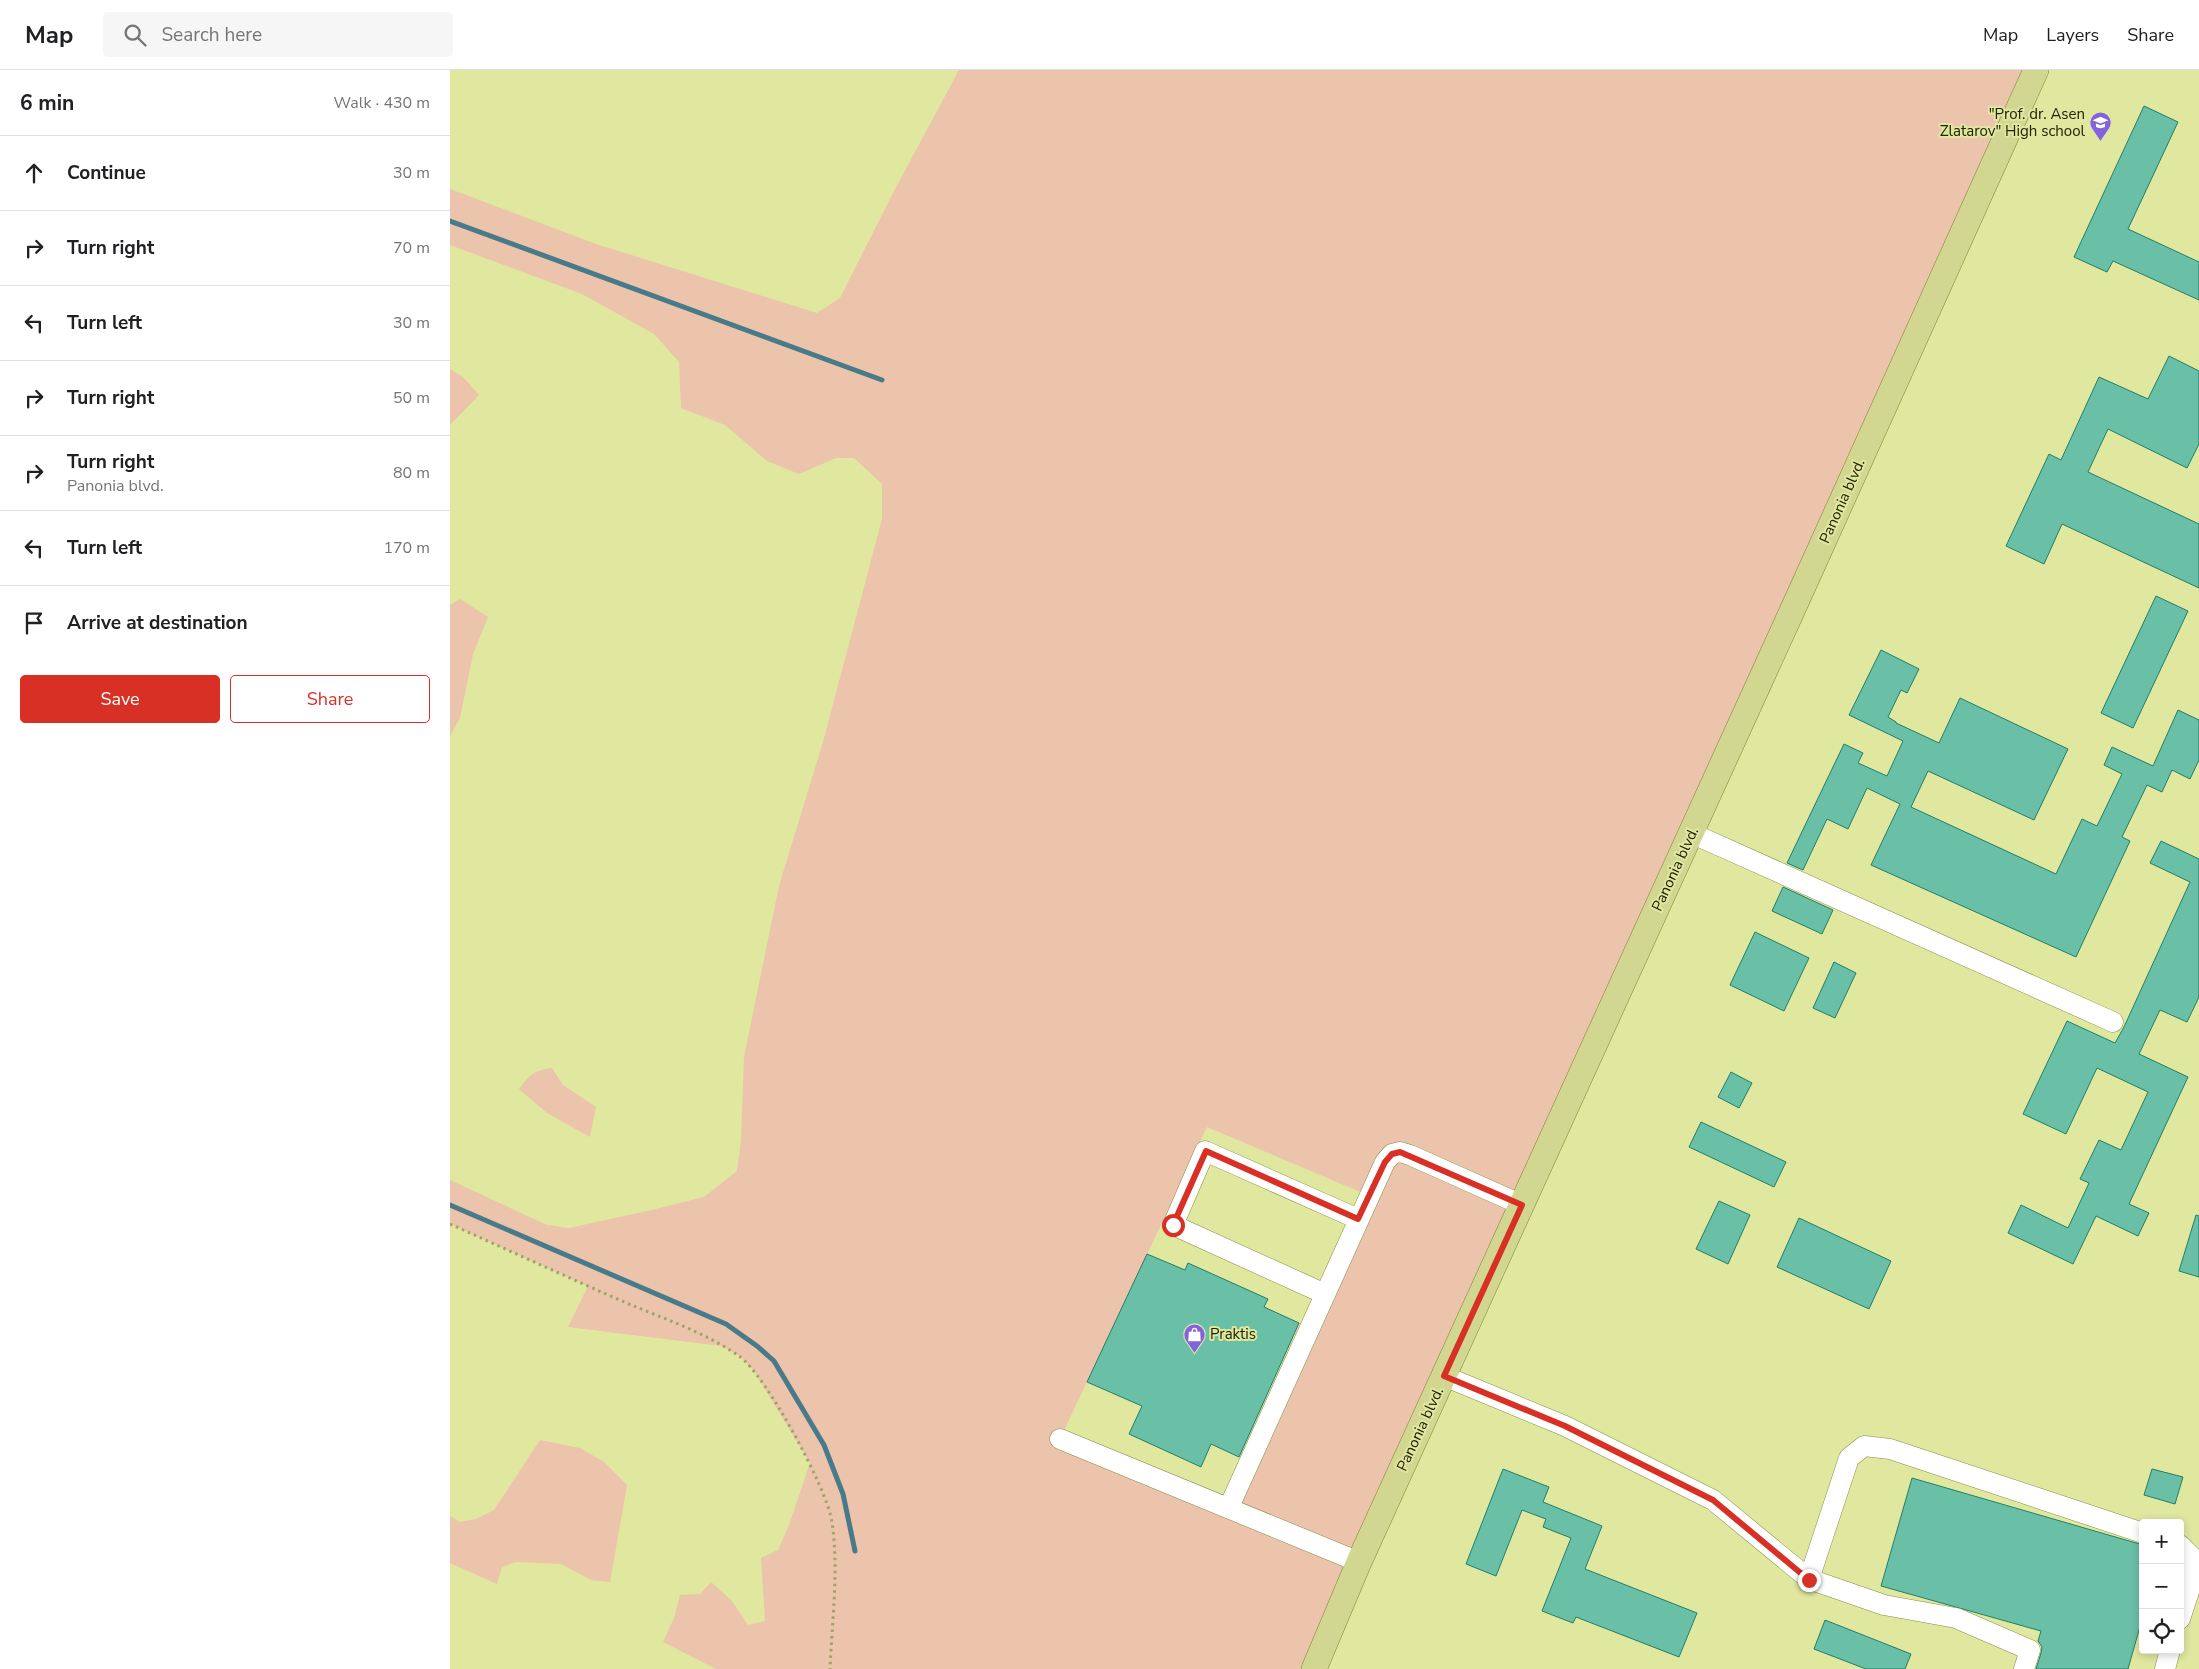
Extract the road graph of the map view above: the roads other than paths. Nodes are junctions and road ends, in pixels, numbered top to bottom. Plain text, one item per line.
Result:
1 (2036, 70) edge
2 (1691, 833) junction
3 (2113, 1022) dead end
4 (1522, 1205) junction
5 (1358, 1219) junction
6 (1325, 1294) junction
7 (1444, 1376) junction
8 (1060, 1439) dead end
9 (1229, 1508) junction
10 (2139, 1532) edge
11 (2184, 1549) edge
12 (1359, 1562) junction
13 (1809, 1580) junction
14 (2183, 1609) edge
15 (2169, 1654) edge
16 (1314, 1669) edge
17 (2024, 1669) edge
18 (2164, 1669) edge

1 - 2 main road, Panonia blvd.
2 - 3 lane
2 - 4 main road, Panonia blvd.
4 - 5 lane
4 - 7 main road, Panonia blvd.
5 - 6 lane
5 - 6 lane
6 - 9 lane
7 - 12 main road, Panonia blvd.
7 - 13 lane
8 - 9 lane
9 - 12 lane
10 - 13 lane
11 - 14 lane
12 - 16 main road, Panonia blvd.
13 - 17 lane
15 - 18 lane

